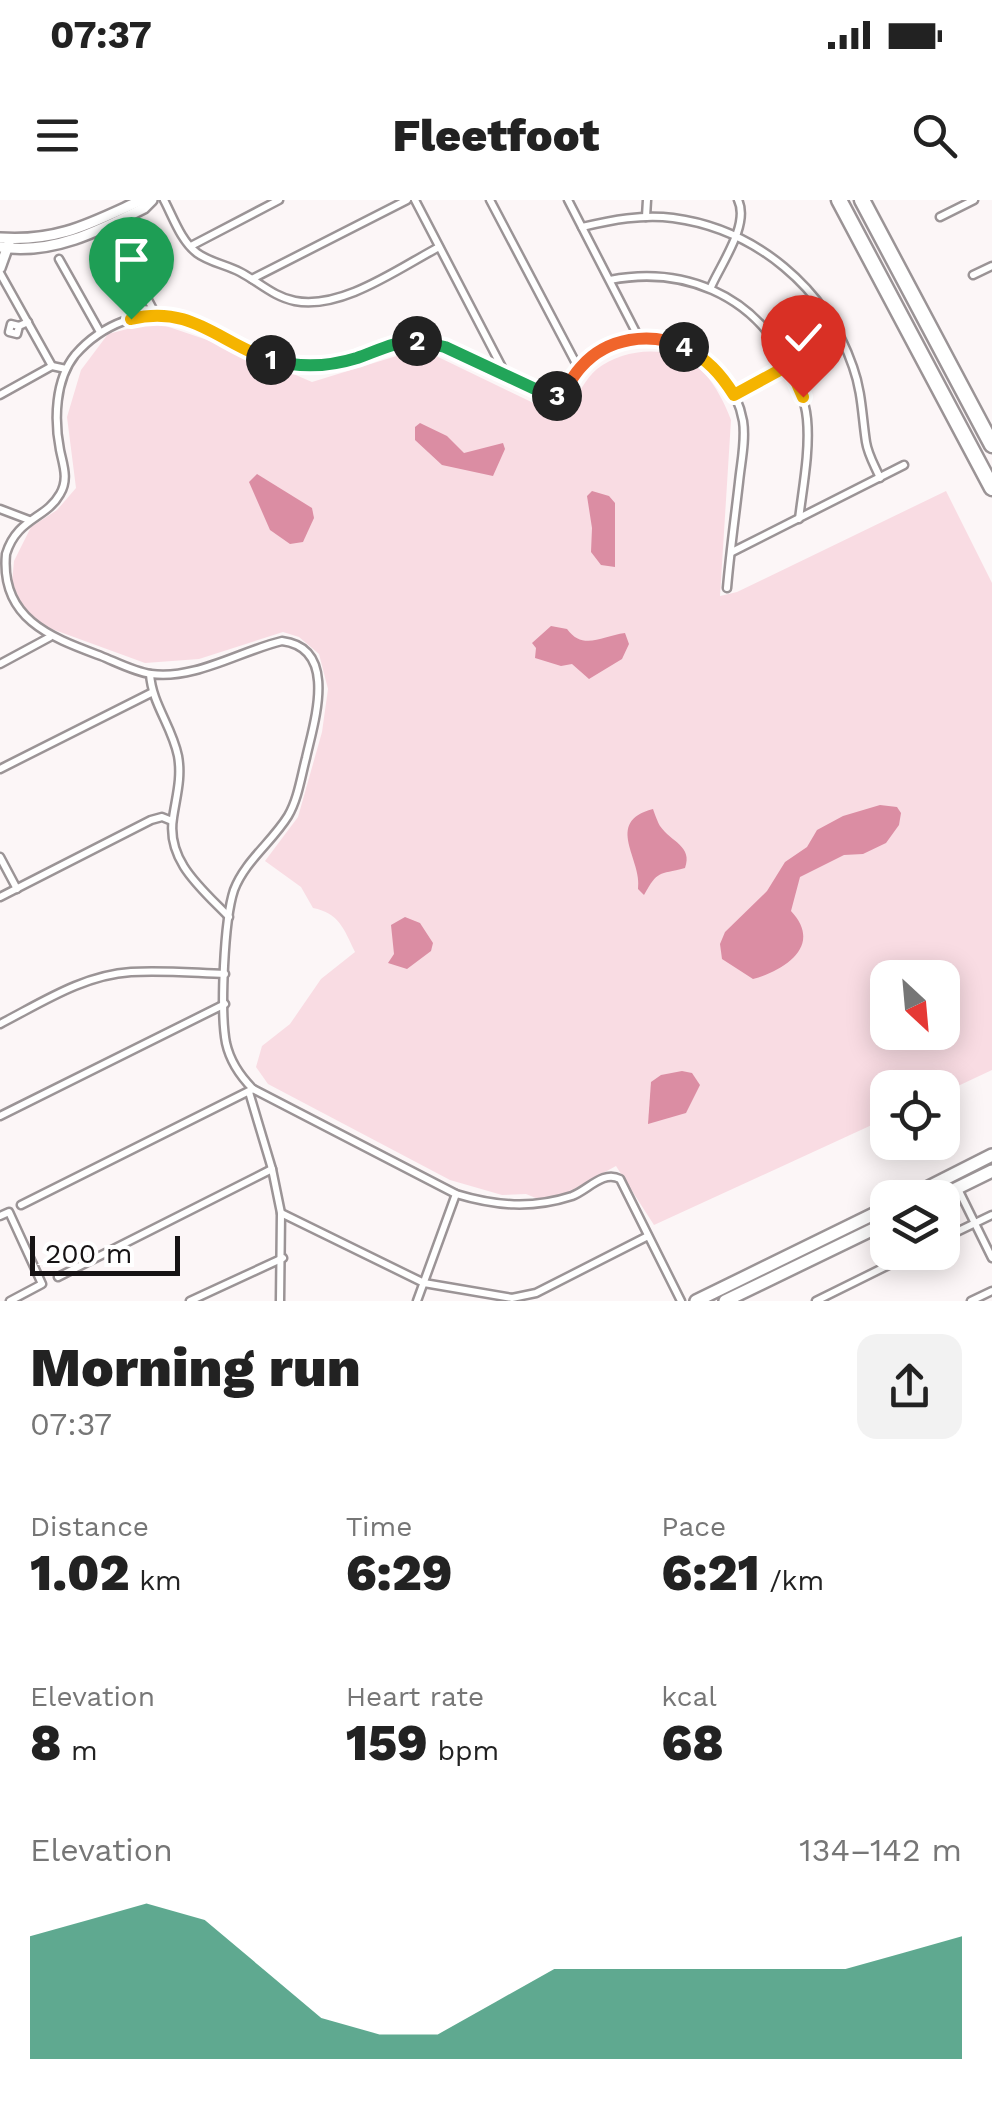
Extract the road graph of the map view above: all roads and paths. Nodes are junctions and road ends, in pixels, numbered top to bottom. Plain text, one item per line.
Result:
1 (142, 200) edge
2 (152, 200) edge
3 (164, 200) edge
4 (280, 200) edge
5 (407, 200) edge
6 (415, 200) edge
7 (490, 200) edge
8 (568, 200) edge
9 (648, 200) edge
10 (738, 200) edge
11 (839, 200) edge
12 (862, 200) edge
13 (974, 200) edge
14 (129, 207) edge
15 (646, 217) junction
16 (940, 217) dead end
17 (582, 227) junction
18 (113, 234) dead end
19 (734, 235) junction
20 (3, 242) edge
21 (190, 246) junction
22 (440, 247) junction
23 (60, 259) dead end
24 (992, 266) edge
25 (0, 271) edge
26 (973, 276) dead end
27 (252, 279) junction
28 (610, 280) junction
29 (711, 287) junction
30 (155, 313) junction
31 (28, 322) junction
32 (19, 326) dead end
33 (100, 332) junction
34 (639, 338) junction
35 (840, 338) junction
36 (789, 365) junction
37 (52, 366) junction
38 (66, 369) junction
39 (579, 369) junction
40 (507, 376) junction
41 (0, 395) edge
42 (734, 395) junction
43 (992, 445) edge
44 (904, 466) dead end
45 (880, 478) junction
46 (992, 488) edge
47 (0, 509) edge
48 (800, 519) junction
49 (29, 520) junction
50 (730, 553) junction
51 (1, 580) edge
52 (727, 588) dead end
53 (50, 636) junction
54 (0, 664) edge
55 (150, 674) junction
56 (152, 694) junction
57 (0, 769) edge
58 (172, 820) junction
59 (0, 857) edge
60 (17, 889) junction
61 (0, 897) edge
62 (230, 918) junction
63 (226, 974) junction
64 (225, 1004) junction
65 (0, 1024) edge
66 (251, 1090) junction
67 (0, 1116) edge
68 (992, 1155) edge
69 (972, 1165) junction
70 (272, 1169) junction
71 (992, 1171) edge
72 (951, 1176) junction
73 (943, 1180) edge
74 (949, 1180) edge
75 (960, 1185) edge
76 (960, 1187) edge
77 (960, 1192) edge
78 (456, 1194) junction
79 (22, 1206) dead end
80 (282, 1212) junction
81 (992, 1215) edge
82 (0, 1216) edge
83 (870, 1217) edge
84 (975, 1223) junction
85 (960, 1230) edge
86 (870, 1231) edge
87 (648, 1236) junction
88 (283, 1258) junction
89 (992, 1258) edge
90 (879, 1270) edge
91 (58, 1277) dead end
92 (424, 1283) junction
93 (992, 1291) edge
94 (10, 1301) edge
95 (190, 1301) edge
96 (280, 1301) edge
97 (417, 1301) edge
98 (681, 1301) edge
99 (696, 1301) edge
100 (726, 1301) edge
101 (816, 1301) edge
102 (971, 1301) edge

1 - 14 main road
2 - 14 main road
3 - 21 street
4 - 21 street
5 - 27 street
6 - 22 street
7 - 39 street
8 - 17 street
9 - 15 street
10 - 19 street
11 - 46 highway
12 - 43 highway
13 - 16 street
14 - 20 main road
15 - 17 street
15 - 19 street
17 - 28 street
18 - 30 street
19 - 29 street
19 - 35 street
20 - 25 main road
21 - 27 street
22 - 27 street
22 - 40 street
23 - 33 street
24 - 26 street
25 - 31 street
28 - 29 street
28 - 34 street
29 - 36 street
30 - 33 street
30 - 40 street
31 - 32 street
31 - 37 street
33 - 38 street
34 - 39 street
34 - 42 street
35 - 36 street
35 - 45 street
36 - 42 street
36 - 48 street
37 - 38 street
37 - 41 street
38 - 49 street
39 - 40 street
42 - 50 street
44 - 45 street
45 - 48 street
47 - 49 street
48 - 50 street
49 - 51 street
50 - 52 street
51 - 53 street
53 - 54 street
53 - 55 street
55 - 56 street
55 - 62 street
56 - 57 street
56 - 58 street
58 - 60 street
58 - 62 street
59 - 60 street
60 - 61 street
62 - 63 street
63 - 64 street
63 - 65 street
64 - 66 street
64 - 67 street
66 - 70 street
66 - 78 street
66 - 79 street
68 - 69 main road
69 - 72 main road
69 - 75 main road
70 - 80 street
70 - 91 street
71 - 76 main road
72 - 73 main road
72 - 74 main road
77 - 84 street
78 - 87 street
78 - 92 street
80 - 88 street
80 - 92 street
81 - 84 street
82 - 94 street
83 - 99 main road
84 - 85 street
84 - 89 street
86 - 100 main road
87 - 92 street
87 - 98 street
88 - 95 street
88 - 96 street
90 - 101 street
92 - 97 street
93 - 102 street

